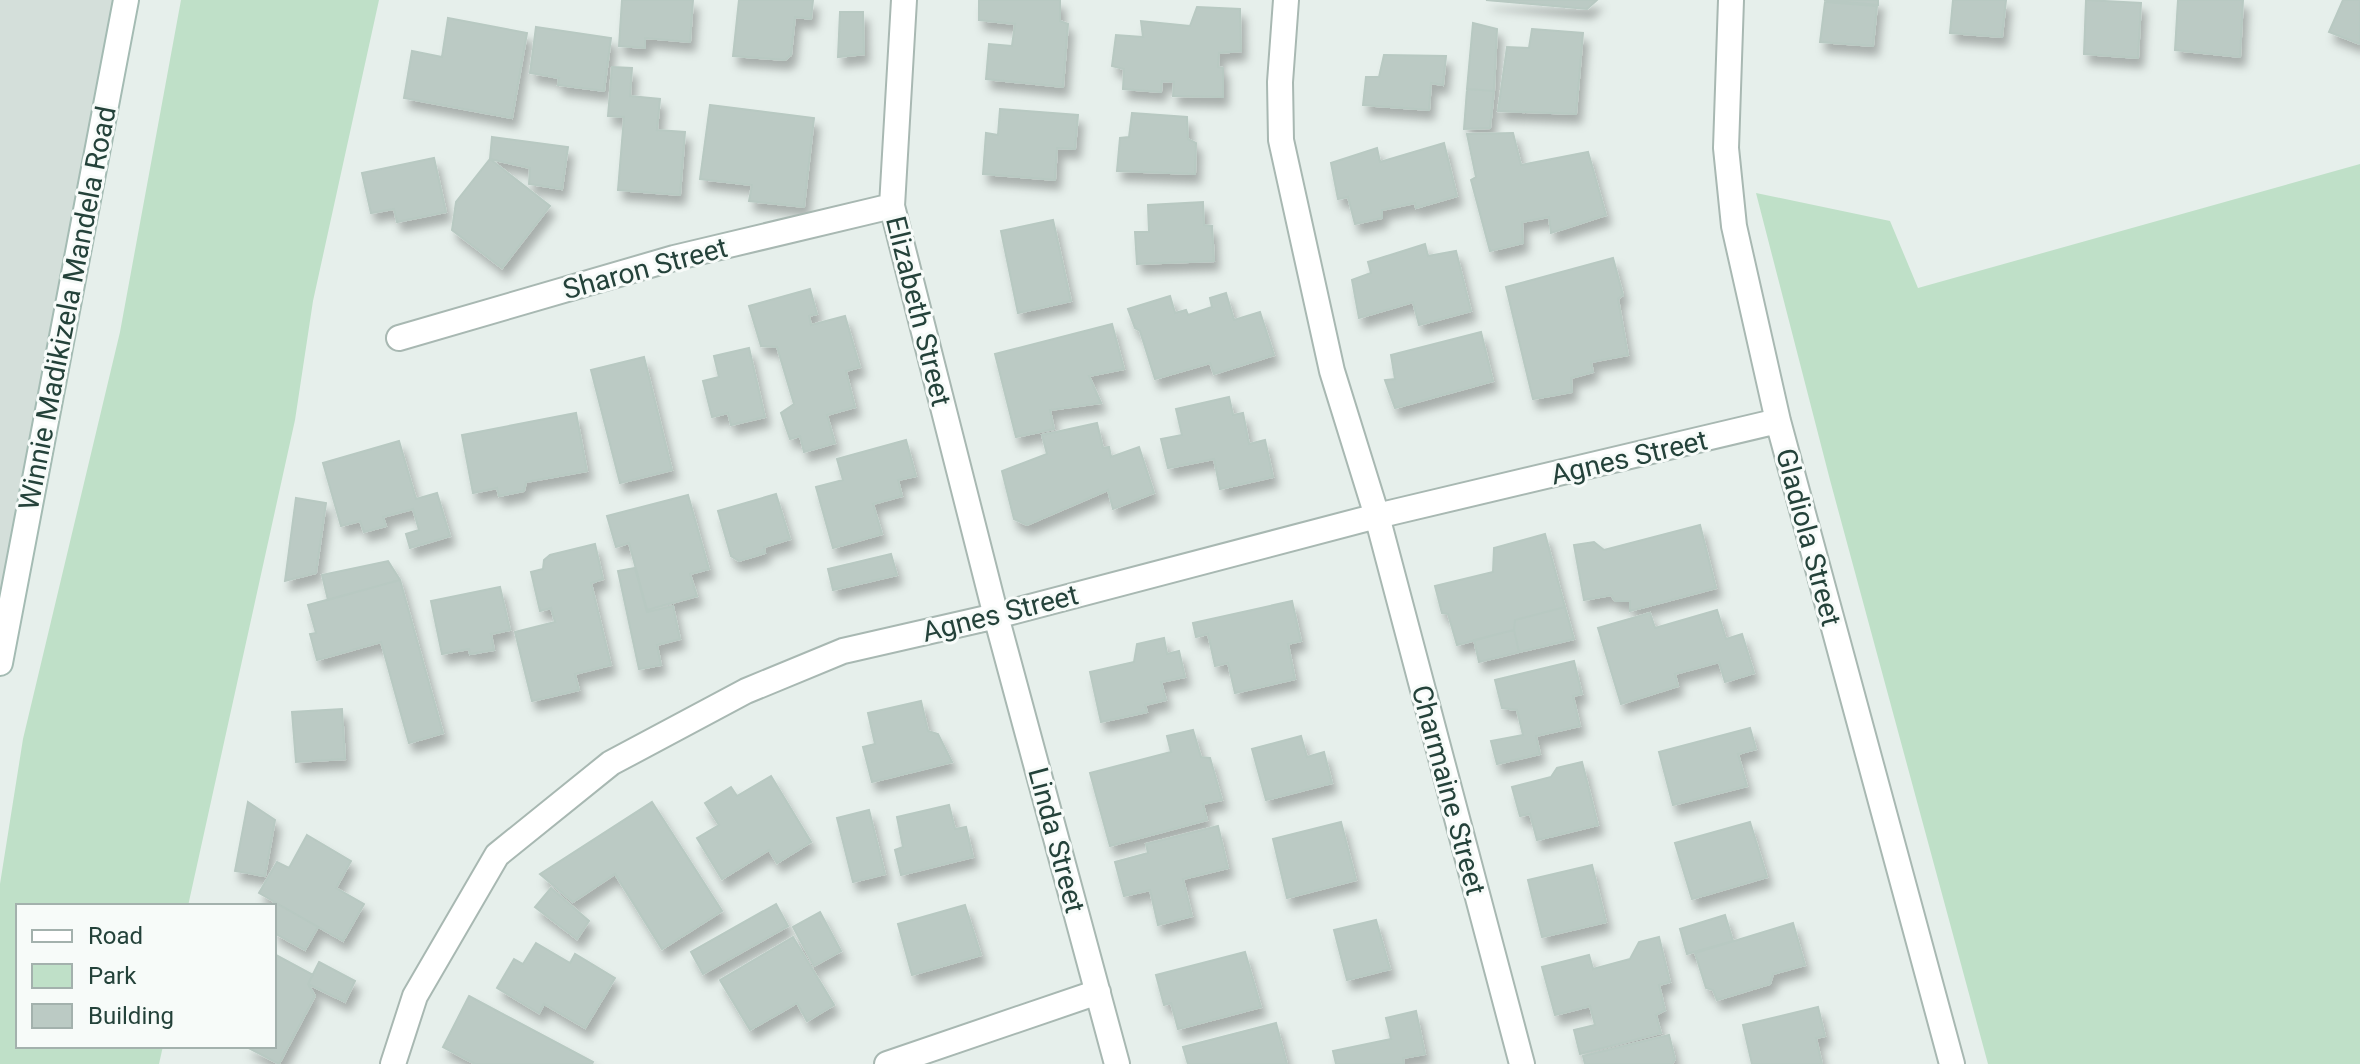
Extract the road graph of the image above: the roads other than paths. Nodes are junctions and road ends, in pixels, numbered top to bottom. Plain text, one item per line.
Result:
1 (126, 0) edge
2 (904, 0) edge
3 (1286, 0) edge
4 (1731, 0) edge
5 (892, 206) junction
6 (399, 338) dead end
7 (1778, 421) junction
8 (1377, 516) junction
9 (996, 616) junction
10 (0, 663) edge
11 (1098, 992) junction
12 (393, 1064) edge
13 (887, 1064) edge
14 (1117, 1064) edge
15 (1522, 1064) edge
16 (1952, 1064) edge

1 - 10 street, Winnie Madikizela Mandela Road
2 - 5 street, Elizabeth Street
3 - 8 street
4 - 7 street, Gladiola Street
5 - 6 street, Sharon Street
5 - 9 street, Elizabeth Street
7 - 8 street, Agnes Street
7 - 16 street, Gladiola Street
8 - 9 street, Agnes Street
8 - 15 street, Charmaine Street
9 - 11 street, Linda Street
9 - 12 street, Agnes Street
11 - 13 street
11 - 14 street, Linda Street

